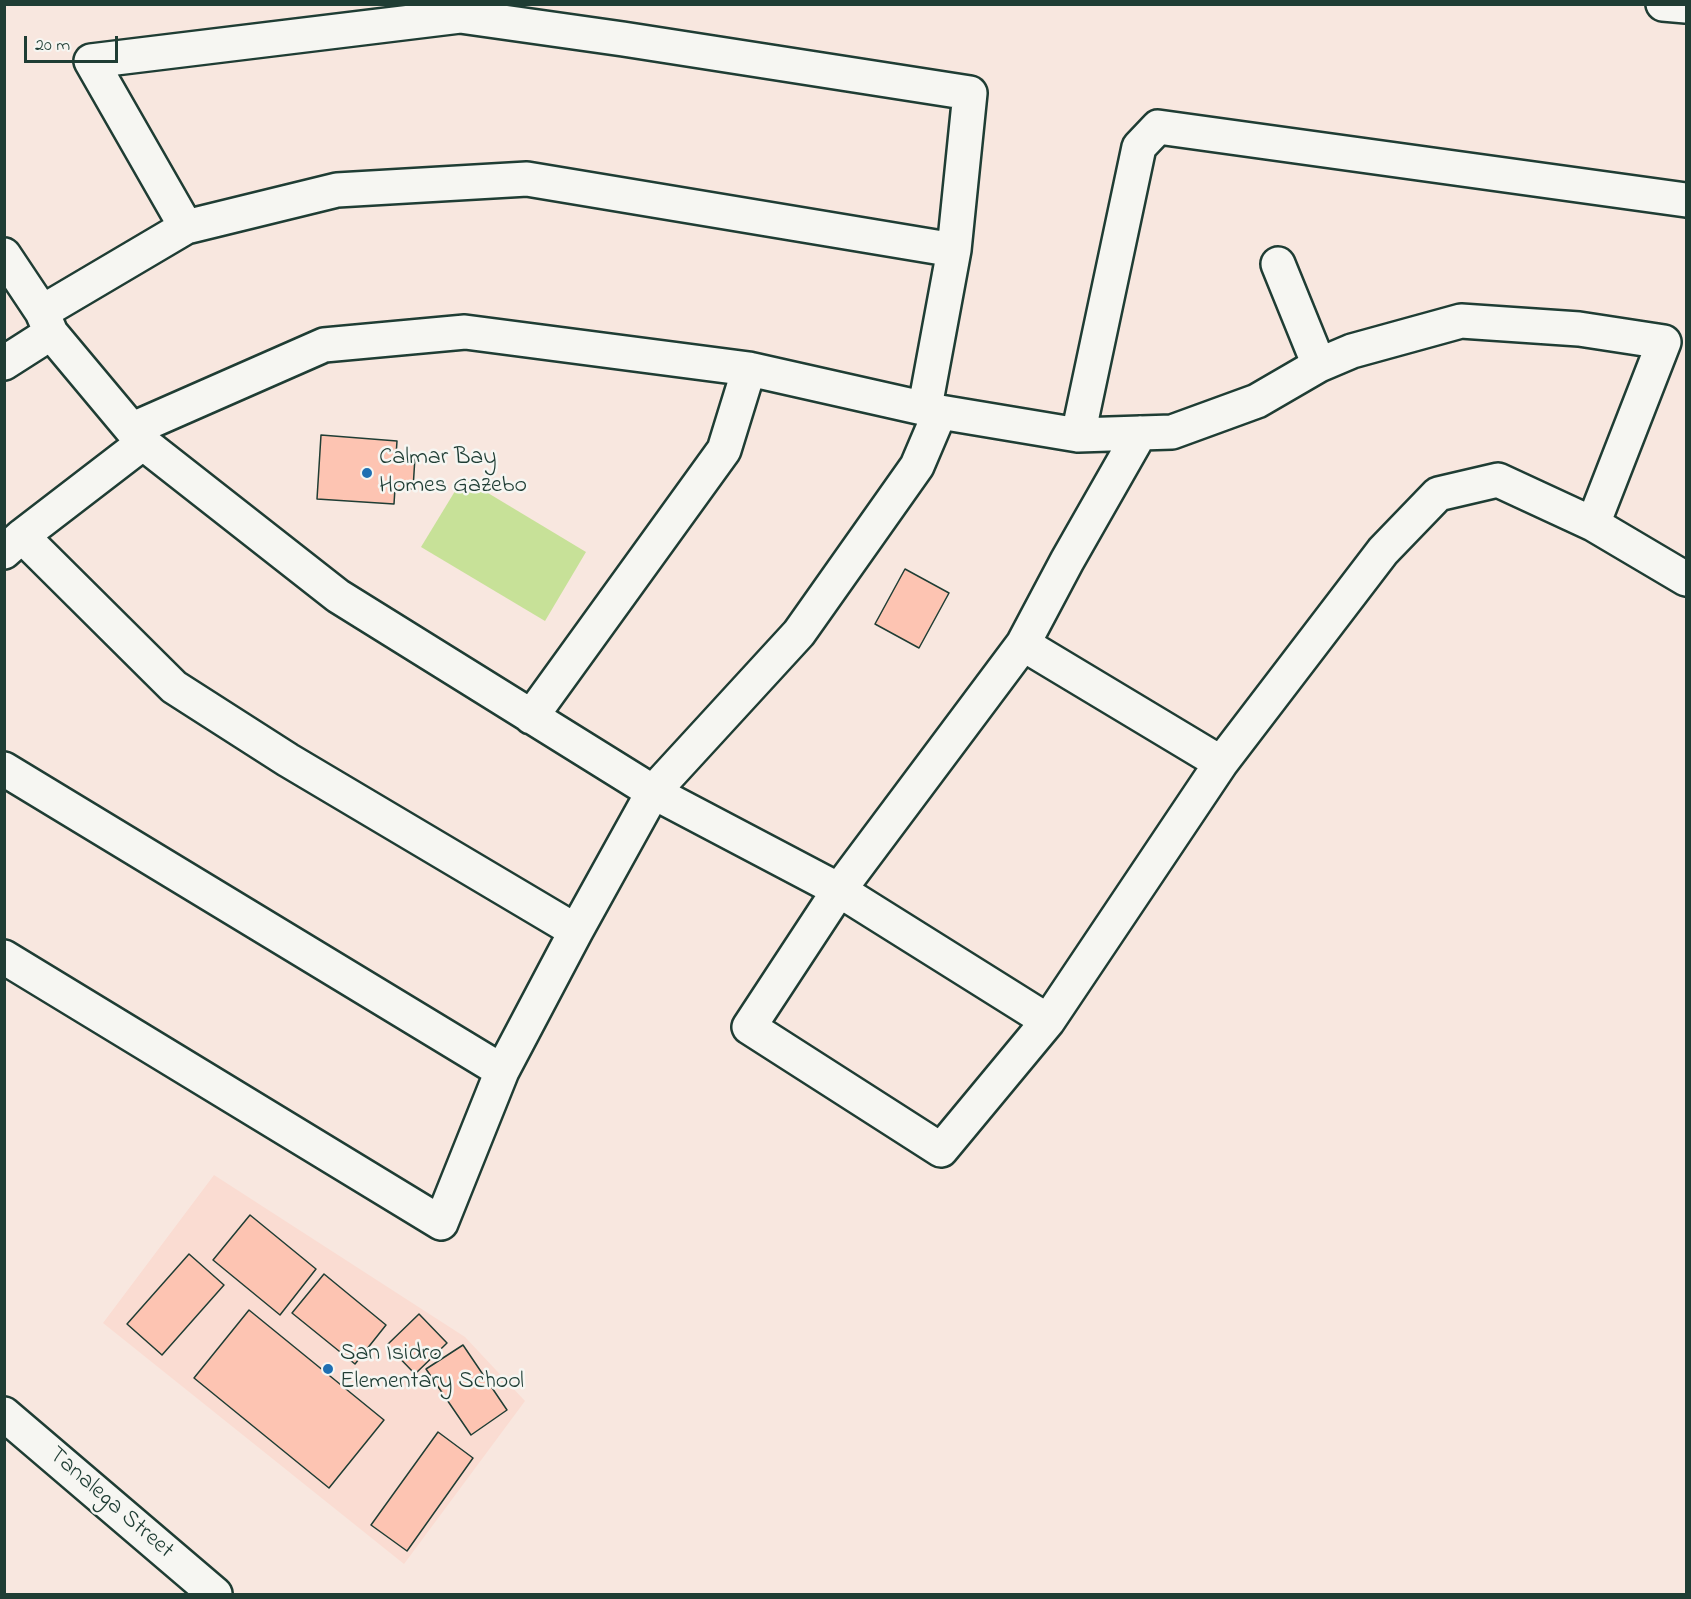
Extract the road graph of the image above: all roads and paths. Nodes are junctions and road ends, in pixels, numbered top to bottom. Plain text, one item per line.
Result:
1 (1663, 4) edge
2 (1686, 6) edge
3 (1686, 200) edge
4 (186, 227) junction
5 (954, 250) junction
6 (4, 255) edge
7 (1278, 264) dead end
8 (47, 322) junction
9 (4, 363) edge
10 (1318, 365) junction
11 (749, 369) junction
12 (932, 410) junction
13 (1140, 433) junction
14 (1078, 435) junction
15 (138, 436) junction
16 (1593, 524) junction
17 (13, 544) edge
18 (1686, 579) edge
19 (1023, 644) junction
20 (531, 717) junction
21 (1221, 763) junction
22 (4, 769) edge
23 (653, 792) junction
24 (839, 890) junction
25 (576, 931) junction
26 (4, 957) edge
27 (1048, 1022) junction
28 (502, 1071) junction
29 (4, 1414) edge
30 (215, 1594) edge

1 - 2 street
3 - 14 street
4 - 5 street
4 - 5 street
4 - 8 street
5 - 12 street
6 - 8 street
7 - 10 street
8 - 9 street
8 - 15 street
10 - 13 street
10 - 16 street
11 - 12 street
11 - 15 street
11 - 20 street
12 - 14 street
12 - 23 street
13 - 14 street
13 - 19 street
15 - 17 street
15 - 20 street
16 - 18 street
16 - 21 street
17 - 25 street
19 - 21 street
19 - 24 street
20 - 23 street
21 - 27 street
22 - 28 street
23 - 24 street
23 - 25 street
24 - 27 street
24 - 27 street
25 - 28 street
26 - 28 street
29 - 30 street, Tanalega Street

